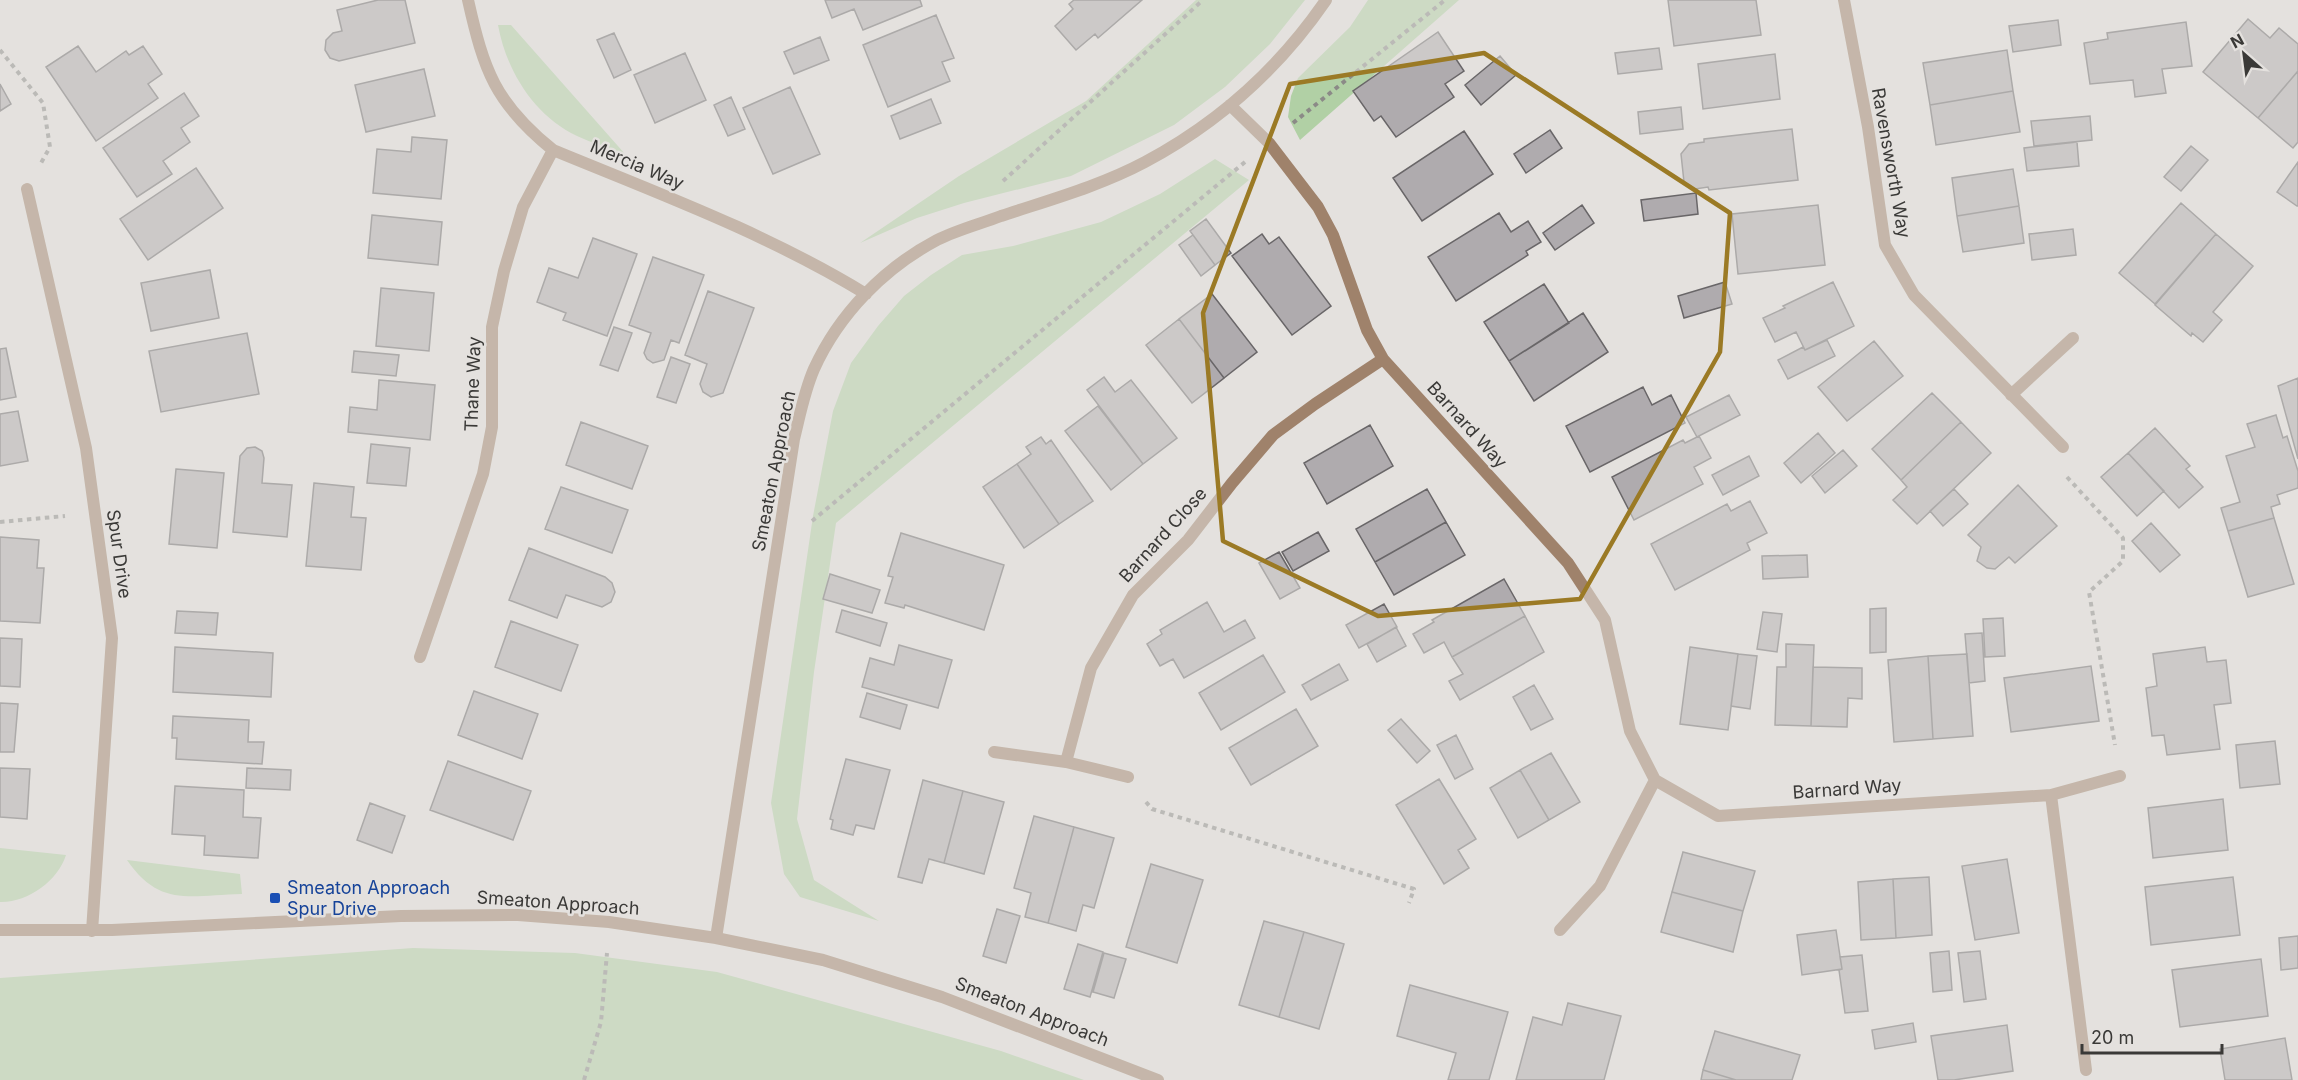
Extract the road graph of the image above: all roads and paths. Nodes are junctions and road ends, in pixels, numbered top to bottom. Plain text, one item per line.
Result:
1 (468, 0) edge
2 (1203, 0) edge
3 (1326, 0) edge
4 (1445, 0) edge
5 (1844, 0) edge
6 (0, 51) edge
7 (1230, 105) junction
8 (1269, 143) junction
9 (554, 150) junction
10 (1000, 184) dead end
11 (27, 189) joint
12 (866, 294) junction
13 (2073, 338) dead end
14 (1383, 359) junction
15 (2012, 395) junction
16 (2064, 447) joint
17 (95, 513) junction
18 (0, 522) edge
19 (777, 551) junction
20 (420, 657) dead end
21 (994, 752) dead end
22 (1066, 762) junction
23 (2120, 776) joint
24 (1128, 777) joint
25 (1655, 780) junction
26 (2051, 795) junction
27 (1409, 903) dead end
28 (609, 922) junction
29 (0, 930) edge
30 (1560, 930) dead end
31 (92, 931) junction
32 (716, 938) junction
33 (2086, 1070) dead end
34 (584, 1080) edge
35 (1158, 1080) edge

1 - 9 street, Mercia Way
2 - 10 path
3 - 7 street, Smeaton Approach
4 - 8 path
5 - 15 street, Ravensworth Way
6 - 11 path
7 - 8 street, Barnard Way
7 - 12 street, Smeaton Approach
8 - 14 street, Barnard Way
8 - 19 path
9 - 12 street, Mercia Way
9 - 20 street, Thane Way
11 - 17 street, Spur Drive
12 - 19 street, Smeaton Approach
13 - 15 street
14 - 22 street, Barnard Close
14 - 25 street, Barnard Way
15 - 16 street, Ravensworth Way
16 - 23 path
17 - 18 path
17 - 31 street, Spur Drive
19 - 32 street, Smeaton Approach
21 - 22 street
22 - 24 street
23 - 26 street, Barnard Way
24 - 27 path
25 - 26 street, Barnard Way
25 - 30 street
26 - 33 street
28 - 31 street, Smeaton Approach
28 - 32 street, Smeaton Approach
28 - 34 path
29 - 31 street, Smeaton Approach
32 - 35 street, Smeaton Approach

